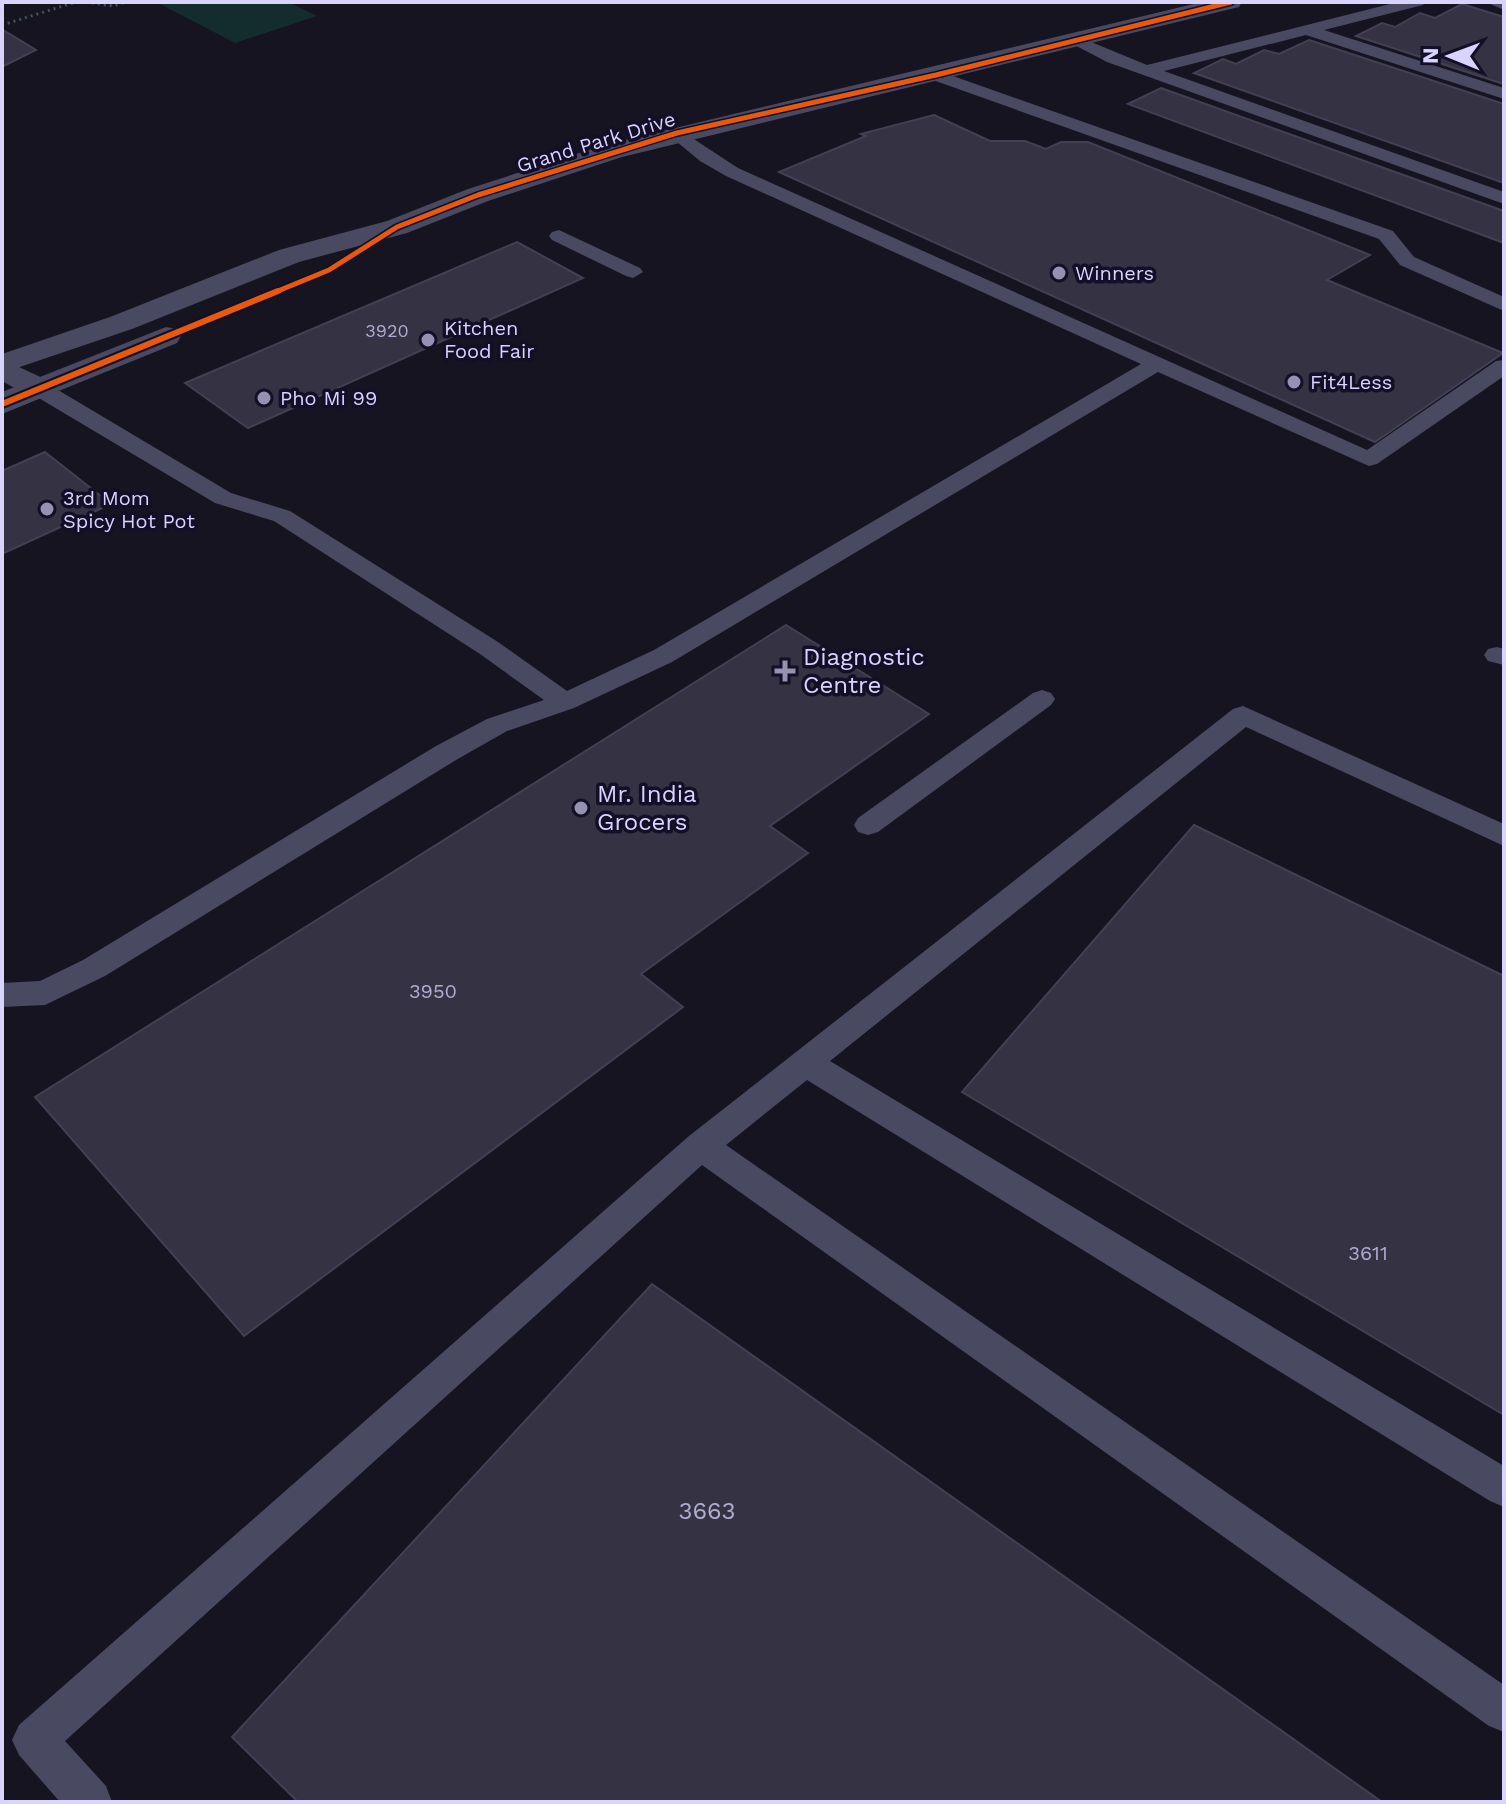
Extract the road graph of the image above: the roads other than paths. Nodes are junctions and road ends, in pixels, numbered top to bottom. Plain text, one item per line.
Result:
1 (1231, 2) edge
2 (1417, 2) edge
3 (1494, 2) edge
4 (1504, 5) edge
5 (1307, 29) junction
6 (1073, 40) junction
7 (1146, 70) junction
8 (936, 75) junction
9 (1504, 94) edge
10 (677, 133) junction
11 (1504, 198) edge
12 (397, 227) junction
13 (559, 236) dead end
14 (633, 272) dead end
15 (1504, 305) edge
16 (1155, 365) junction
17 (2, 366) edge
18 (1504, 366) edge
19 (40, 389) junction
20 (2, 404) edge
21 (1042, 699) dead end
22 (565, 702) junction
23 (868, 825) dead end
24 (1504, 836) edge
25 (2, 995) edge
26 (806, 1063) junction
27 (701, 1146) junction
28 (1504, 1488) edge
29 (1504, 1711) edge
30 (90, 1802) edge

1 - 6 street, Grand Park Drive
2 - 5 lane
3 - 4 lane
5 - 7 lane
5 - 9 lane
6 - 7 lane
6 - 8 street, Grand Park Drive
7 - 11 lane
8 - 10 street, Grand Park Drive
8 - 15 lane
10 - 12 street, Grand Park Drive
10 - 16 lane
12 - 17 street, Grand Park Drive
12 - 19 street, Grand Park Drive
13 - 14 lane
16 - 18 lane
16 - 22 lane
17 - 19 street
19 - 20 street, Grand Park Drive
19 - 22 lane
21 - 23 lane
22 - 25 lane
24 - 26 lane
26 - 27 lane
26 - 28 lane
27 - 29 lane
27 - 30 lane

